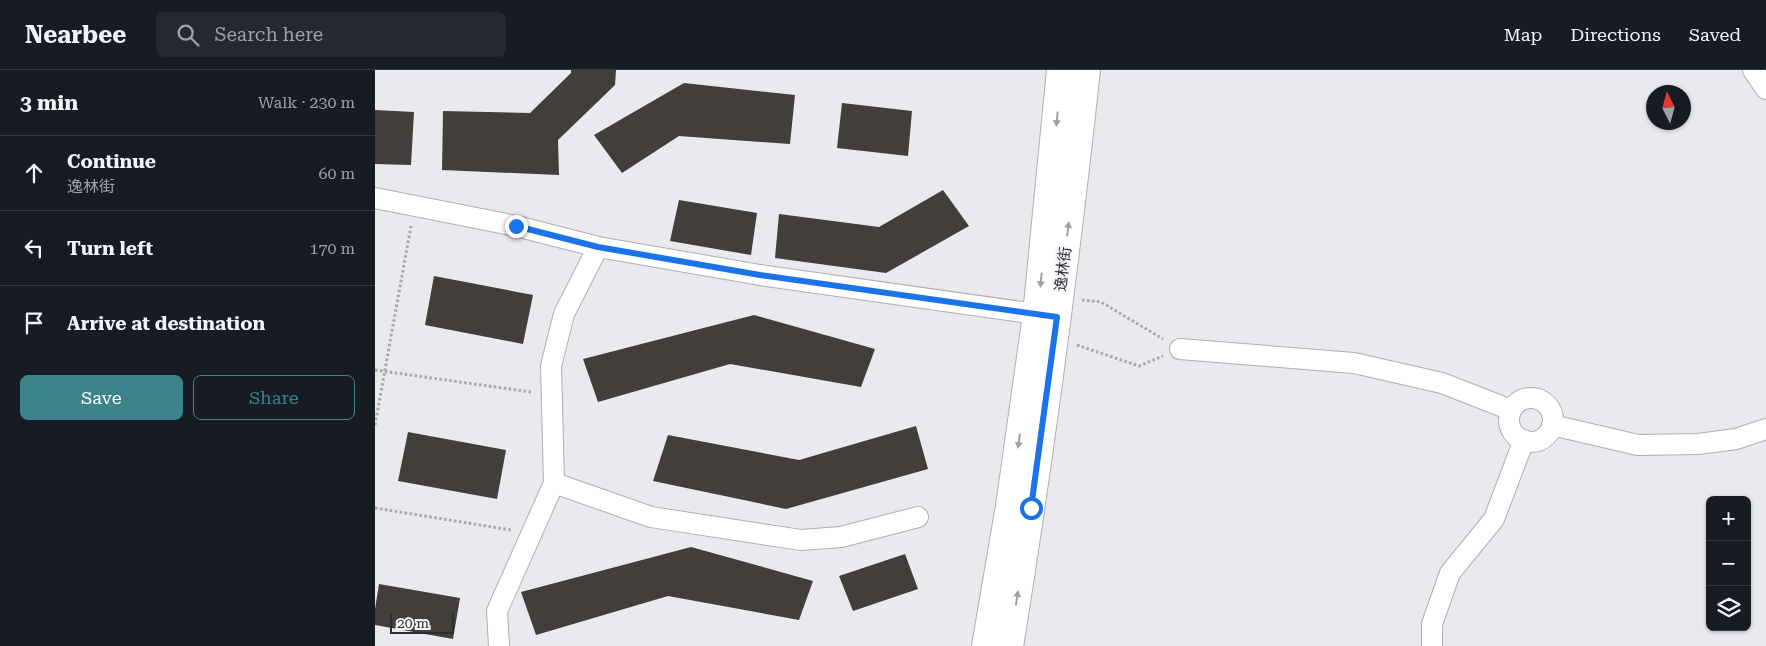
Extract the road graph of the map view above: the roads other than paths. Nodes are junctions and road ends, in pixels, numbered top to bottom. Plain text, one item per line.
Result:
1 (1061, 70) edge
2 (1086, 70) edge
3 (1753, 70) edge
4 (1766, 90) edge
5 (375, 198) edge
6 (598, 247) junction
7 (1052, 317) junction
8 (1180, 349) road end
9 (1511, 410) junction
10 (1552, 425) junction
11 (1766, 429) edge
12 (1524, 440) junction
13 (554, 484) junction
14 (918, 517) dead end
15 (499, 646) edge
16 (986, 646) edge
17 (1009, 646) edge
18 (1432, 646) edge

1 -> 7 street, 逸林街
7 -> 2 street, 逸林街
3 - 4 street
5 - 6 street
6 - 7 street
6 - 13 street
7 -> 16 street, 逸林街
17 -> 7 street, 逸林街
8 - 9 street
9 - 10 street
9 - 12 street
10 - 11 street
10 - 12 street
12 - 18 street
13 - 14 street
13 - 15 street

